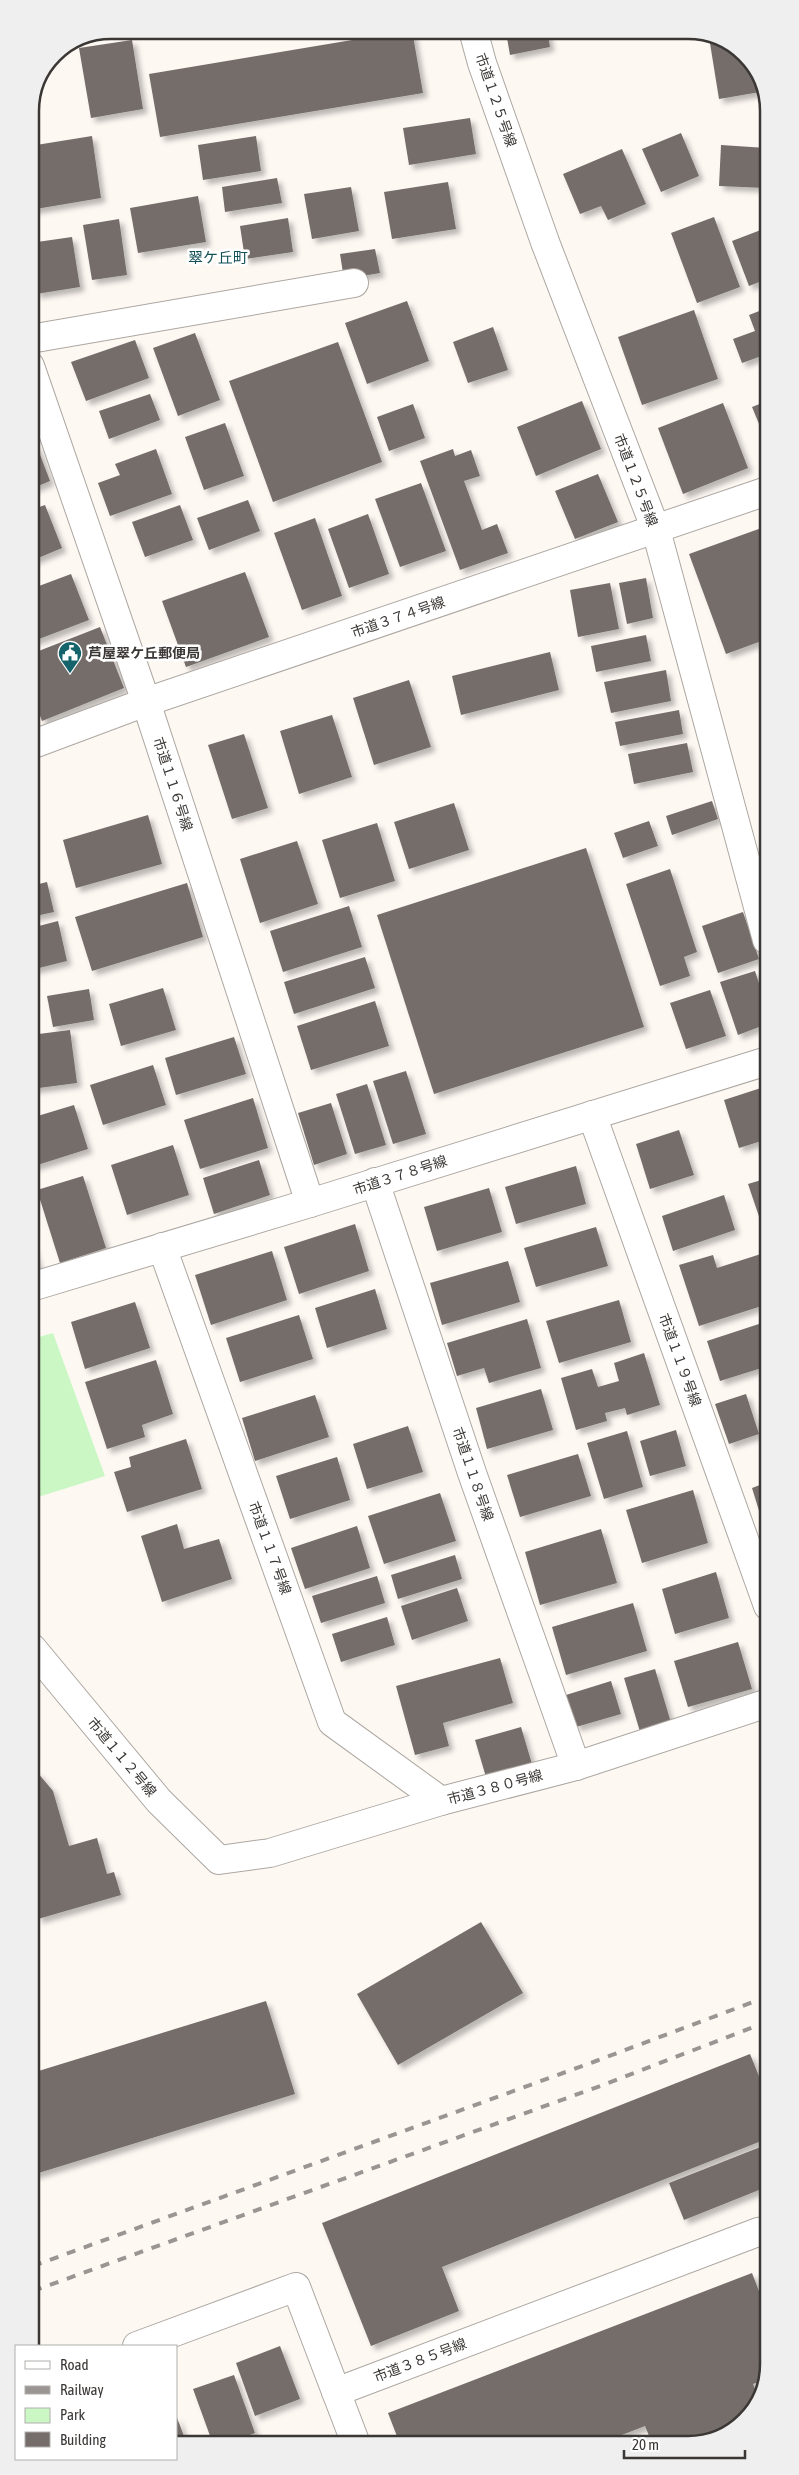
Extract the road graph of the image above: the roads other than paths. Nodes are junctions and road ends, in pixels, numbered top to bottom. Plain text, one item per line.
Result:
1 (476, 39) edge
2 (354, 284) dead end
3 (39, 337) edge
4 (39, 392) edge
5 (760, 493) edge
6 (656, 530) junction
7 (146, 702) junction
8 (39, 742) edge
9 (760, 914) edge
10 (760, 1063) edge
11 (592, 1115) junction
12 (375, 1182) junction
13 (310, 1203) junction
14 (162, 1248) junction
15 (39, 1285) edge
16 (760, 1584) edge
17 (39, 1656) edge
18 (760, 1706) edge
19 (576, 1766) junction
20 (441, 1801) junction
21 (219, 1860) joint
22 (760, 2232) edge
23 (140, 2345) edge
24 (336, 2392) junction
25 (353, 2436) edge

1 - 6 street, 市道１２５号線
2 - 3 street
4 - 7 street, 市道１１６号線
5 - 6 street, 市道３７４号線
6 - 7 street, 市道３７４号線
6 - 9 street, 市道１２５号線
7 - 8 street, 市道３７４号線
7 - 13 street, 市道１１６号線
10 - 11 street, 市道３７８号線
11 - 12 street, 市道３７８号線
11 - 16 street, 市道１１９号線
12 - 13 street, 市道３７８号線
12 - 19 street, 市道１１８号線
13 - 14 street, 市道３７８号線
14 - 15 street, 市道３７８号線
14 - 20 street, 市道１１７号線
17 - 21 street, 市道１１２号線
18 - 19 street, 市道３８０号線
19 - 20 street, 市道３８０号線
20 - 21 street, 市道３８０号線
22 - 24 street, 市道３８５号線
23 - 24 street
24 - 25 street

